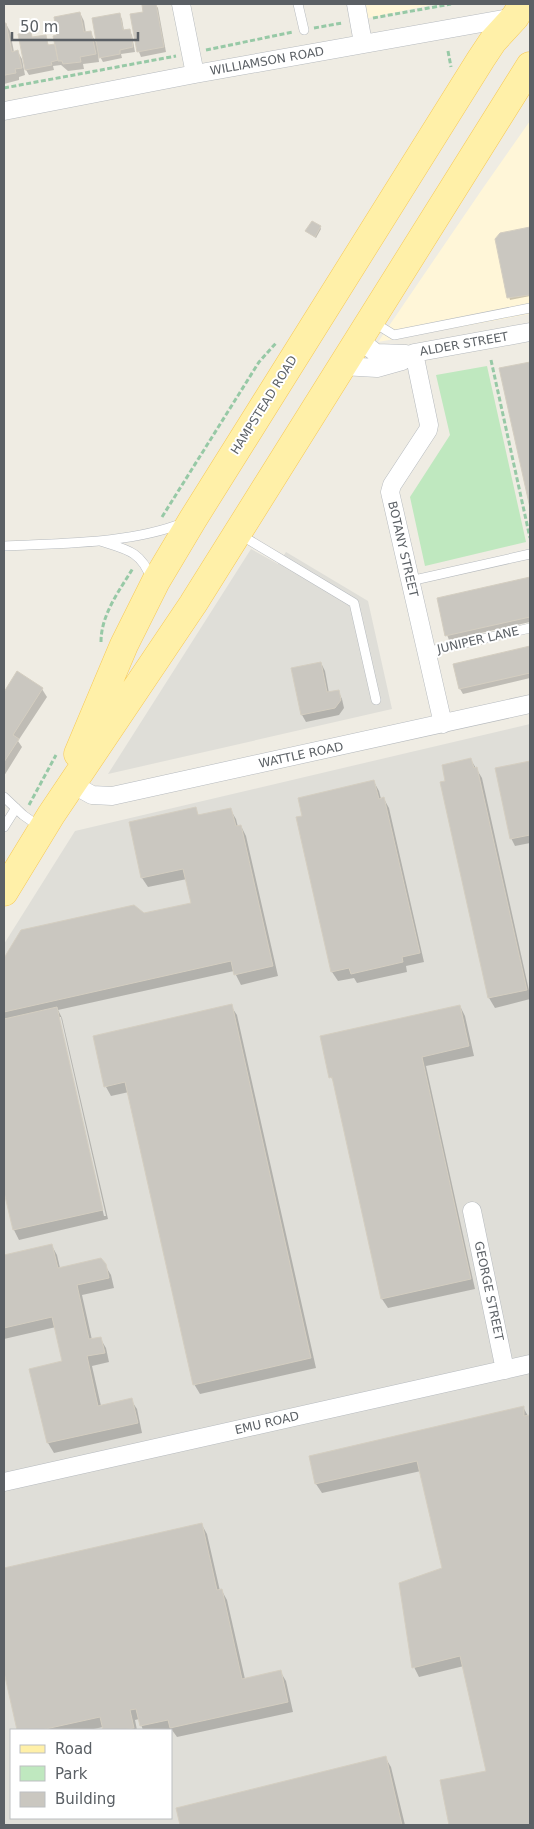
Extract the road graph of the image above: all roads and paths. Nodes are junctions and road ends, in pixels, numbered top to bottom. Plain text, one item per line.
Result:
1 (181, 4) edge
2 (298, 4) edge
3 (451, 4) edge
4 (358, 12) edge
5 (523, 12) edge
6 (304, 30) junction
7 (364, 44) junction
8 (191, 53) junction
9 (530, 66) edge
10 (195, 74) junction
11 (4, 88) edge
12 (4, 111) edge
13 (530, 308) edge
14 (366, 328) junction
15 (530, 332) edge
16 (414, 353) junction
17 (490, 360) dead end
18 (342, 366) junction
19 (192, 519) junction
20 (237, 533) junction
21 (530, 538) edge
22 (96, 540) junction
23 (4, 546) edge
24 (530, 554) edge
25 (410, 581) junction
26 (150, 591) junction
27 (530, 628) edge
28 (426, 652) junction
29 (376, 700) dead end
30 (530, 704) edge
31 (443, 724) junction
32 (72, 784) junction
33 (4, 797) edge
34 (16, 808) junction
35 (47, 822) junction
36 (4, 827) edge
37 (4, 892) edge
38 (472, 1211) dead end
39 (530, 1364) edge
40 (505, 1370) junction
41 (4, 1482) edge

1 - 8 street
2 - 6 lane
3 - 4 path
4 - 6 path
4 - 7 street
5 - 7 street, WILLIAMSON ROAD
5 - 19 main road, HAMPSTEAD ROAD
6 - 8 path
7 - 10 street, WILLIAMSON ROAD
8 - 10 street
8 - 11 path
9 - 14 main road, HAMPSTEAD ROAD
10 - 12 street, WILLIAMSON ROAD
13 - 14 lane
14 - 16 street
14 - 18 main road, HAMPSTEAD ROAD
15 - 16 street, ALDER STREET
16 - 18 street, ALDER STREET
16 - 25 street, BOTANY STREET
17 - 21 path
18 - 20 main road, HAMPSTEAD ROAD
19 - 22 lane
19 - 26 main road, HAMPSTEAD ROAD
20 - 29 lane
20 - 32 main road, HAMPSTEAD ROAD
22 - 23 lane
22 - 26 lane
24 - 25 lane
25 - 28 street, BOTANY STREET
26 - 35 main road, HAMPSTEAD ROAD
27 - 28 lane, JUNIPER LANE
28 - 31 street, BOTANY STREET
30 - 31 street, WATTLE ROAD
31 - 32 street, WATTLE ROAD
32 - 35 main road, HAMPSTEAD ROAD
33 - 34 lane
34 - 35 lane
34 - 36 lane
35 - 37 main road, HAMPSTEAD ROAD
38 - 40 street, GEORGE STREET
39 - 40 street, EMU ROAD
40 - 41 street, EMU ROAD

